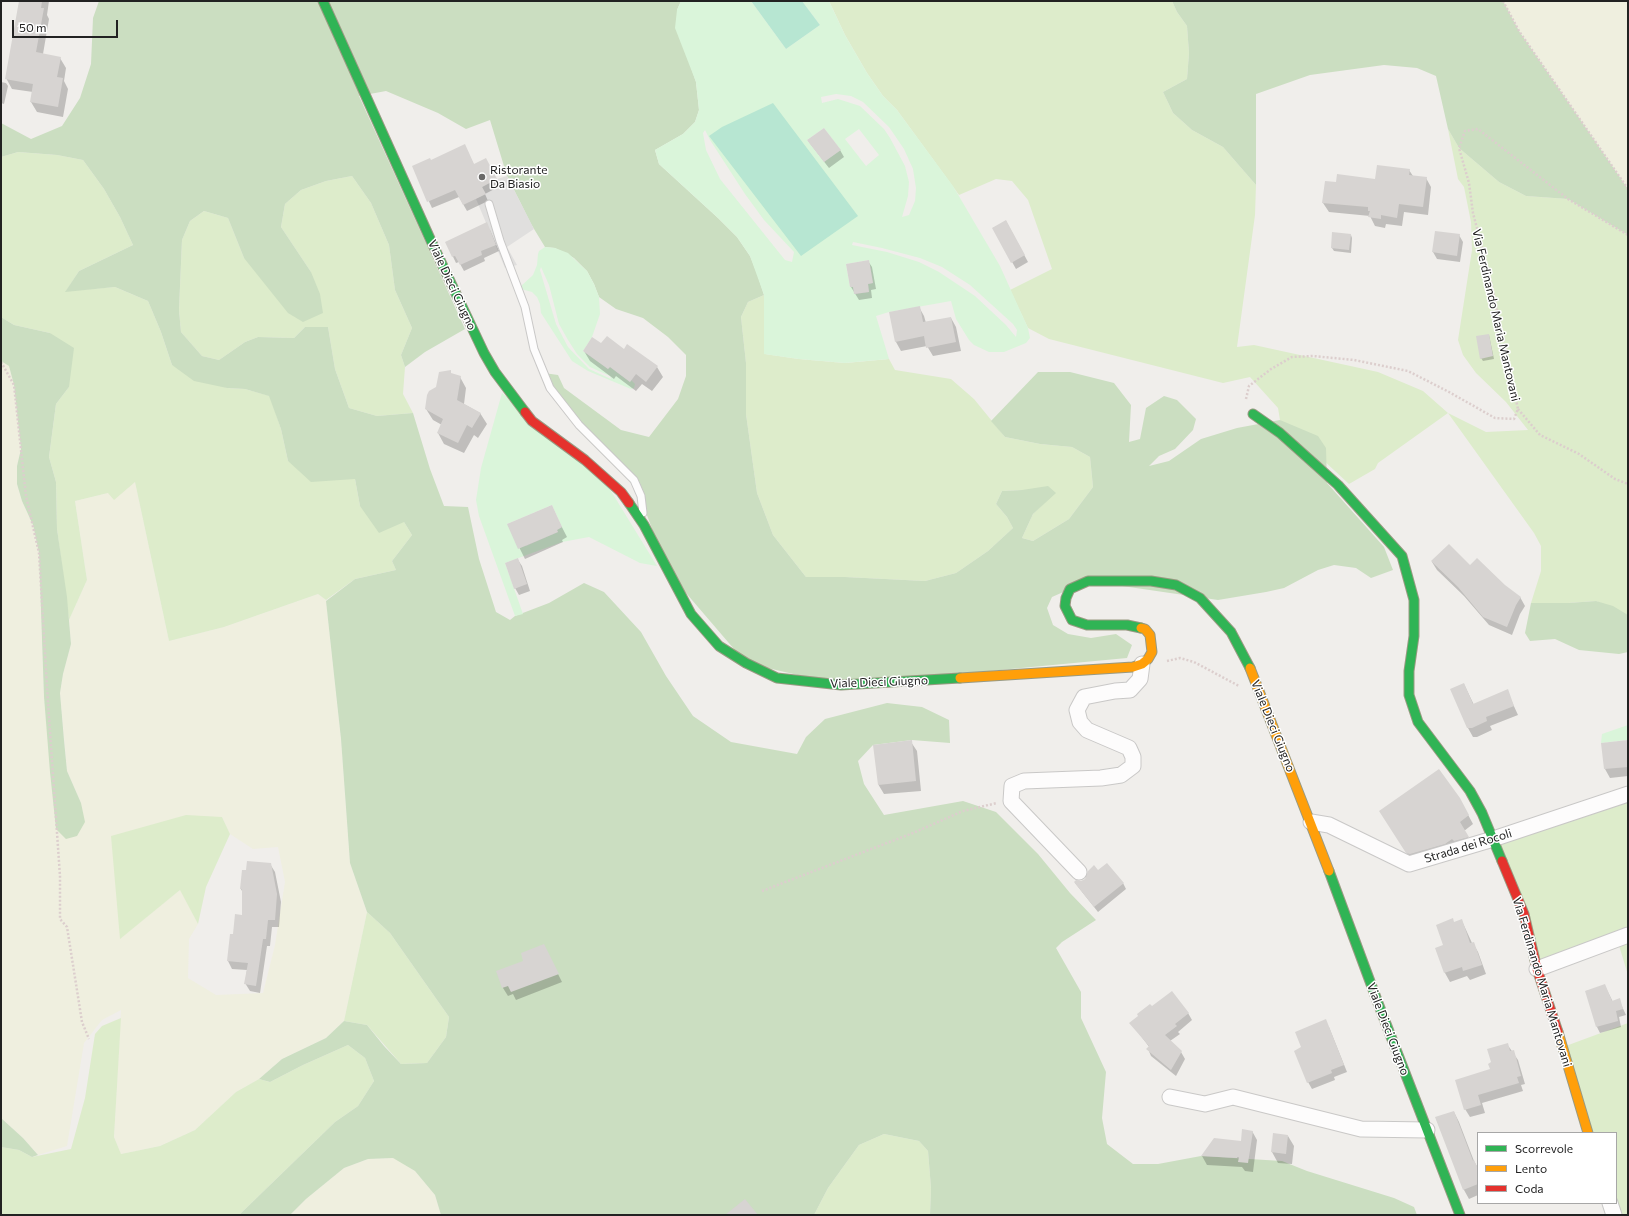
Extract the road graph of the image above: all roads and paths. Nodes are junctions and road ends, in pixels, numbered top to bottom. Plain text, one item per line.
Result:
1 (323, 1) edge
2 (1504, 1) edge
3 (1628, 189) edge
4 (489, 204) dead end
5 (1628, 236) edge
6 (1, 362) edge
7 (1518, 409) junction
8 (1253, 414) joint
9 (1628, 484) edge
10 (644, 524) junction
11 (1194, 662) dead end
12 (1142, 664) junction
13 (1242, 688) dead end
14 (1628, 794) edge
15 (980, 806) dead end
16 (1311, 822) junction
17 (1493, 839) junction
18 (1079, 872) dead end
19 (762, 891) dead end
20 (1628, 935) edge
21 (1537, 969) junction
22 (89, 1039) dead end
23 (1170, 1097) dead end
24 (1426, 1130) junction
25 (1588, 1132) edge
26 (1610, 1204) edge
27 (1460, 1215) edge
28 (1614, 1215) edge

1 - 10 main road, Viale Dieci Giugno
2 - 3 path
4 - 10 lane, Viale Dieci Giugno
5 - 7 path, Via Ferdinando Maria Mantovani
6 - 22 path
7 - 8 path, Via Ferdinando Maria Mantovani
7 - 9 path
8 - 17 main road, Via Ferdinando Maria Mantovani
10 - 12 main road, Viale Dieci Giugno
11 - 13 path
12 - 16 main road, Viale Dieci Giugno
12 - 18 street, Viale Dieci Giugno
14 - 17 street, Strada dei Rocoli
15 - 19 path
16 - 17 street, Strada dei Rocoli
16 - 24 main road, Viale Dieci Giugno
17 - 21 main road, Via Ferdinando Maria Mantovani
20 - 21 street
21 - 25 main road, Via Ferdinando Maria Mantovani
23 - 24 street
24 - 27 main road, Viale Dieci Giugno
26 - 28 street

